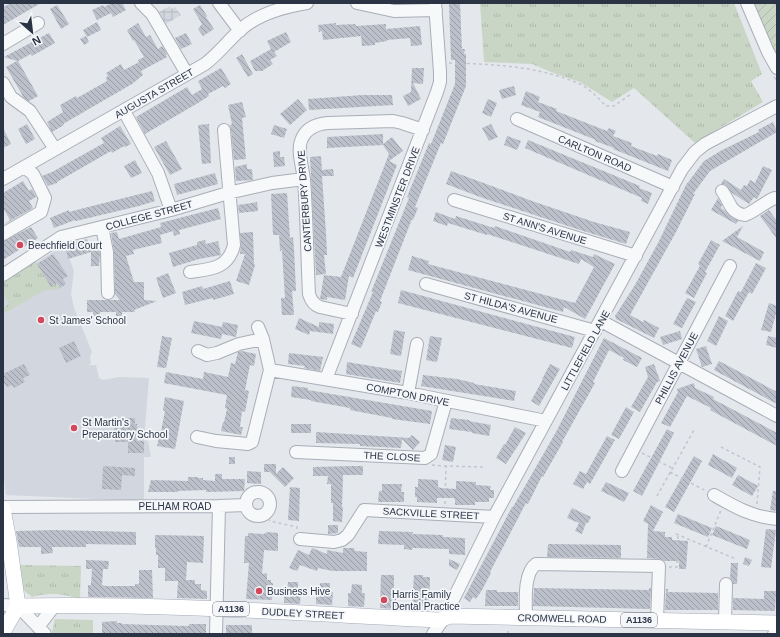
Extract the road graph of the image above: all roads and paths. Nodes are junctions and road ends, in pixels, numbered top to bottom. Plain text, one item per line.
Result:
1 (141, 3) edge
2 (219, 3) edge
3 (301, 3) edge
4 (357, 3) edge
5 (747, 3) edge
6 (435, 7) edge
7 (38, 24) dead end
8 (240, 31) junction
9 (775, 35) dead end
10 (777, 38) edge
11 (3, 44) edge
12 (440, 62) junction
13 (777, 68) edge
14 (188, 74) junction
15 (3, 83) edge
16 (631, 94) dead end
17 (777, 107) edge
18 (124, 111) junction
19 (517, 119) dead end
20 (224, 130) dead end
21 (424, 130) junction
22 (55, 150) junction
23 (24, 167) junction
24 (3, 179) edge
25 (304, 179) junction
26 (673, 187) junction
27 (722, 191) dead end
28 (228, 193) junction
29 (776, 198) edge
30 (454, 200) dead end
31 (171, 210) junction
32 (102, 227) junction
33 (3, 234) edge
34 (636, 256) junction
35 (730, 266) dead end
36 (190, 272) dead end
37 (3, 275) edge
38 (426, 284) dead end
39 (108, 293) dead end
40 (352, 314) junction
41 (598, 326) junction
42 (258, 327) dead end
43 (263, 339) junction
44 (417, 344) dead end
45 (198, 351) dead end
46 (679, 362) junction
47 (270, 370) junction
48 (326, 379) junction
49 (408, 393) junction
50 (446, 401) junction
51 (777, 416) edge
52 (546, 421) junction
53 (694, 430) dead end
54 (197, 437) dead end
55 (721, 447) dead end
56 (634, 448) junction
57 (296, 452) dead end
58 (429, 466) dead end
59 (446, 466) junction
60 (484, 467) dead end
61 (672, 468) junction
62 (622, 471) dead end
63 (670, 472) junction
64 (714, 495) joint
65 (657, 496) dead end
66 (725, 501) junction
67 (246, 505) junction
68 (219, 506) junction
69 (3, 508) edge
70 (264, 514) junction
71 (445, 514) junction
72 (755, 516) junction
73 (494, 517) junction
74 (777, 519) edge
75 (300, 539) joint
76 (706, 546) junction
77 (736, 559) dead end
78 (659, 568) junction
79 (726, 584) dead end
80 (55, 605) junction
81 (10, 606) edge
82 (216, 609) junction
83 (444, 618) junction
84 (526, 618) junction
85 (657, 621) junction
86 (725, 622) junction
87 (777, 623) edge
88 (777, 629) edge
89 (41, 631) edge
90 (3, 632) edge
91 (216, 634) edge
92 (433, 634) edge
93 (774, 634) edge

1 - 14 street
2 - 8 street
3 - 8 street, AUGUSTA STREET
4 - 6 street
5 - 13 street
6 - 12 street, WESTMINSTER DRIVE
7 - 11 street
8 - 14 street, AUGUSTA STREET
9 - 10 path
12 - 16 path
12 - 21 street, WESTMINSTER DRIVE
14 - 18 street, AUGUSTA STREET
15 - 22 street
17 - 26 street, LITTLEFIELD LANE
18 - 22 street, AUGUSTA STREET
18 - 31 street
19 - 26 street, CARLTON ROAD
20 - 28 street
21 - 25 street, CANTERBURY DRIVE
21 - 40 street, WESTMINSTER DRIVE
22 - 23 street, AUGUSTA STREET
23 - 24 street, AUGUSTA STREET
23 - 33 street
25 - 28 street, COLLEGE STREET
25 - 40 street, CANTERBURY DRIVE
26 - 34 street, LITTLEFIELD LANE
27 - 29 street
28 - 31 street, COLLEGE STREET
28 - 36 street
30 - 34 street, ST ANN'S AVENUE
31 - 32 street, COLLEGE STREET
32 - 37 street, COLLEGE STREET
32 - 39 street
34 - 41 street, LITTLEFIELD LANE
35 - 46 street, PHILLIS AVENUE
38 - 41 street, ST HILDA'S AVENUE
40 - 48 street, WESTMINSTER DRIVE
41 - 46 street, ST HILDA'S AVENUE
41 - 52 street, LITTLEFIELD LANE
42 - 43 street
43 - 45 street
43 - 47 street
44 - 49 street
46 - 51 street, ST HILDA'S AVENUE
46 - 56 street, PHILLIS AVENUE
47 - 48 street, COMPTON DRIVE
47 - 54 street
48 - 49 street, COMPTON DRIVE
49 - 50 street, COMPTON DRIVE
50 - 52 street, COMPTON DRIVE
50 - 57 street, THE CLOSE
52 - 73 street, LITTLEFIELD LANE
53 - 61 path
55 - 72 path
56 - 61 path
56 - 62 street, PHILLIS AVENUE
58 - 59 path
59 - 60 path
59 - 71 path
61 - 63 path
63 - 64 path
63 - 65 path
64 - 66 street
66 - 72 street
66 - 76 path
67 - 68 street
67 - 70 street
67 - 70 street
68 - 69 street, PELHAM ROAD
68 - 82 street, PELHAM ROAD
69 - 81 main road
70 - 75 path
71 - 73 street, SACKVILLE STREET
71 - 75 street, SACKVILLE STREET
72 - 74 street
73 - 83 street, LITTLEFIELD LANE
76 - 77 path
76 - 78 path
78 - 84 street
78 - 85 street
79 - 86 street
80 - 81 main road, DUDLEY STREET / A1136
80 - 82 main road, DUDLEY STREET / A1136
80 - 89 street
81 - 89 street
81 - 90 main road
82 - 83 main road, DUDLEY STREET / A1136
82 - 91 street, PELHAM ROAD
83 - 84 main road, CROMWELL ROAD / A1136
83 - 92 street, LITTLEFIELD LANE
84 - 85 main road, CROMWELL ROAD / A1136
85 - 86 main road, CROMWELL ROAD / A1136
86 - 87 main road, CROMWELL ROAD / A1136
88 - 93 street

